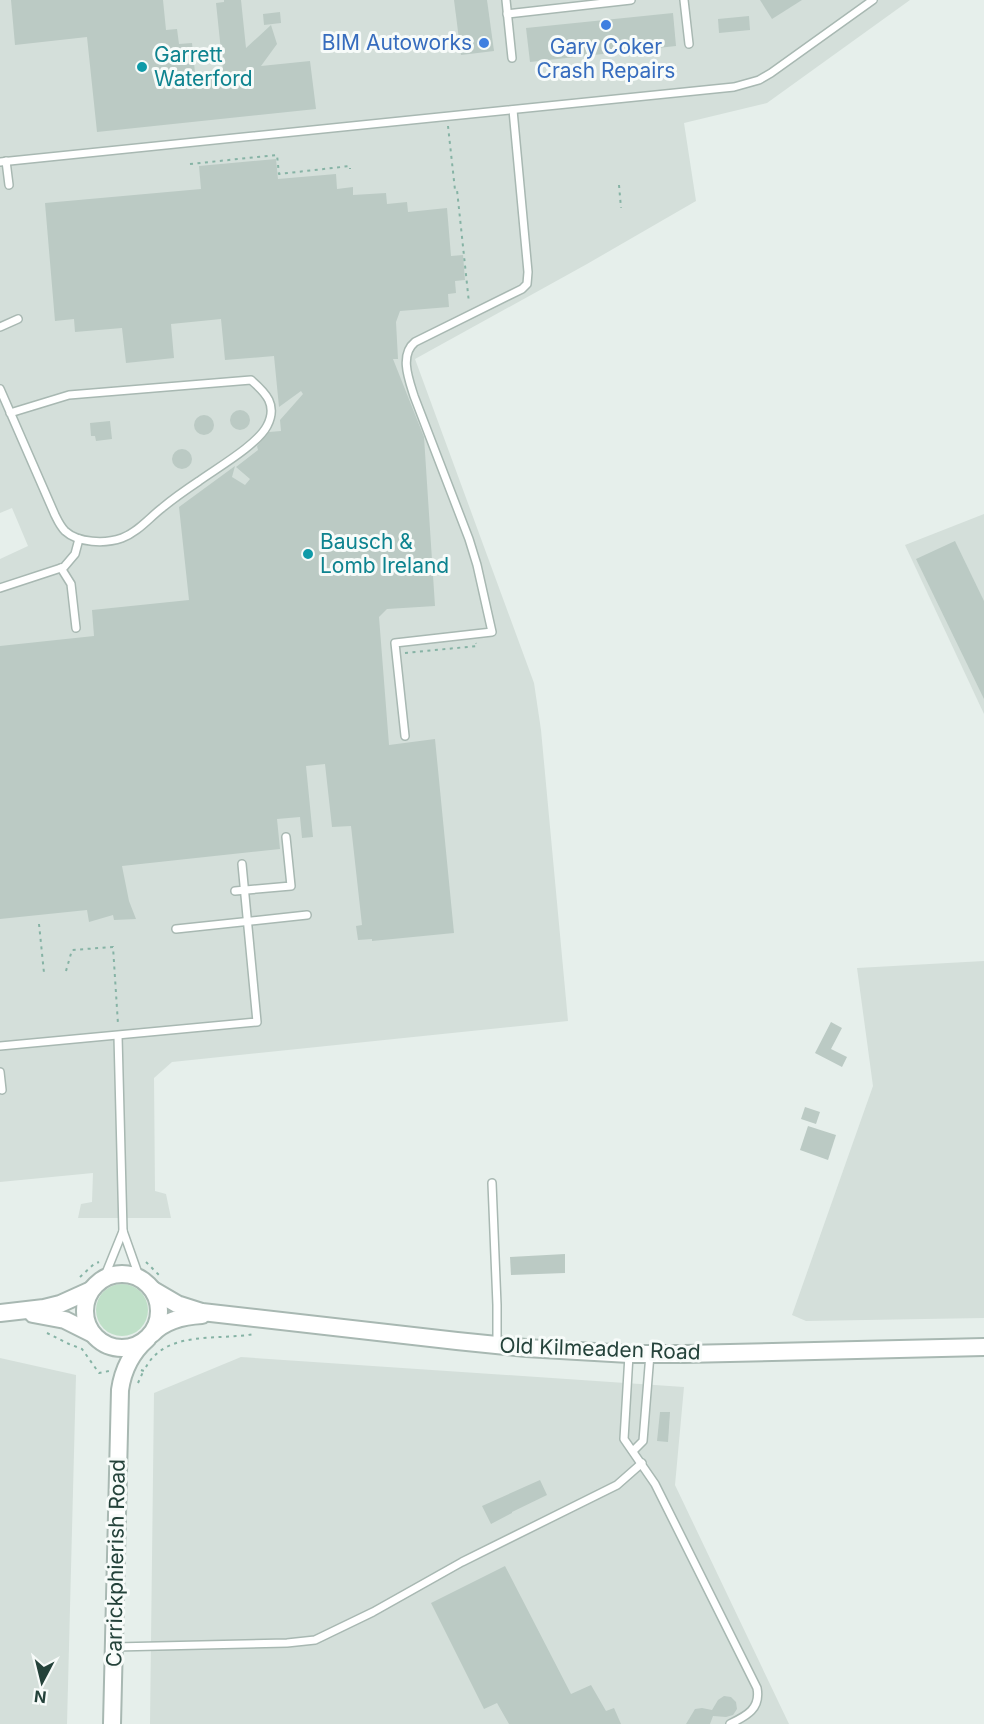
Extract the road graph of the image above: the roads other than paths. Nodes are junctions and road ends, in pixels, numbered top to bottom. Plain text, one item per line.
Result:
1 (506, 0) edge
2 (631, 0) edge
3 (684, 0) edge
4 (873, 0) edge
5 (507, 14) junction
6 (689, 44) dead end
7 (512, 58) dead end
8 (513, 110) junction
9 (3, 161) edge
10 (9, 185) dead end
11 (18, 319) dead end
12 (0, 327) edge
13 (0, 389) edge
14 (10, 413) junction
15 (79, 539) junction
16 (61, 568) junction
17 (0, 588) edge
18 (76, 628) dead end
19 (405, 736) dead end
20 (286, 837) dead end
21 (242, 864) dead end
22 (245, 890) junction
23 (235, 891) dead end
24 (307, 915) dead end
25 (248, 922) junction
26 (176, 929) dead end
27 (118, 1036) junction
28 (0, 1046) edge
29 (0, 1072) edge
30 (2, 1090) dead end
31 (492, 1183) dead end
32 (123, 1231) junction
33 (104, 1278) junction
34 (147, 1284) junction
35 (91, 1290) junction
36 (7, 1313) edge
37 (218, 1315) junction
38 (150, 1336) junction
39 (96, 1338) junction
40 (497, 1345) junction
41 (984, 1347) edge
42 (629, 1354) junction
43 (650, 1354) junction
44 (120, 1402) junction
45 (633, 1451) junction
46 (642, 1463) junction
47 (114, 1647) junction
48 (112, 1724) edge
49 (730, 1724) edge

1 - 5 lane
2 - 5 lane
3 - 6 lane
4 - 8 lane
5 - 7 lane
8 - 9 lane
8 - 19 lane
9 - 10 lane
11 - 12 lane
13 - 14 lane
14 - 15 lane
14 - 15 lane
15 - 16 lane
16 - 17 lane
16 - 18 lane
20 - 22 lane
21 - 22 lane
22 - 23 lane
22 - 25 lane
24 - 25 lane
25 - 26 lane
25 - 27 lane
27 - 28 lane
27 - 32 lane
29 - 30 lane
31 - 40 lane
32 - 33 lane
32 - 34 lane
33 - 34 street
33 - 35 street
34 - 37 street, Old Kilmeaden Road
34 - 38 street
35 - 36 street
35 - 39 street
36 - 39 street
37 - 38 street, Old Kilmeaden Road
37 - 40 street, Old Kilmeaden Road
38 - 39 street
38 - 44 street, Carrickphierish Road
39 - 44 street, Carrickphierish Road
40 - 42 street, Old Kilmeaden Road
41 - 43 street, Old Kilmeaden Road
42 - 43 street, Old Kilmeaden Road
42 - 45 lane
43 - 45 lane
44 - 47 street, Carrickphierish Road
45 - 46 lane
46 - 47 lane
46 - 49 lane
47 - 48 street, Carrickphierish Road

